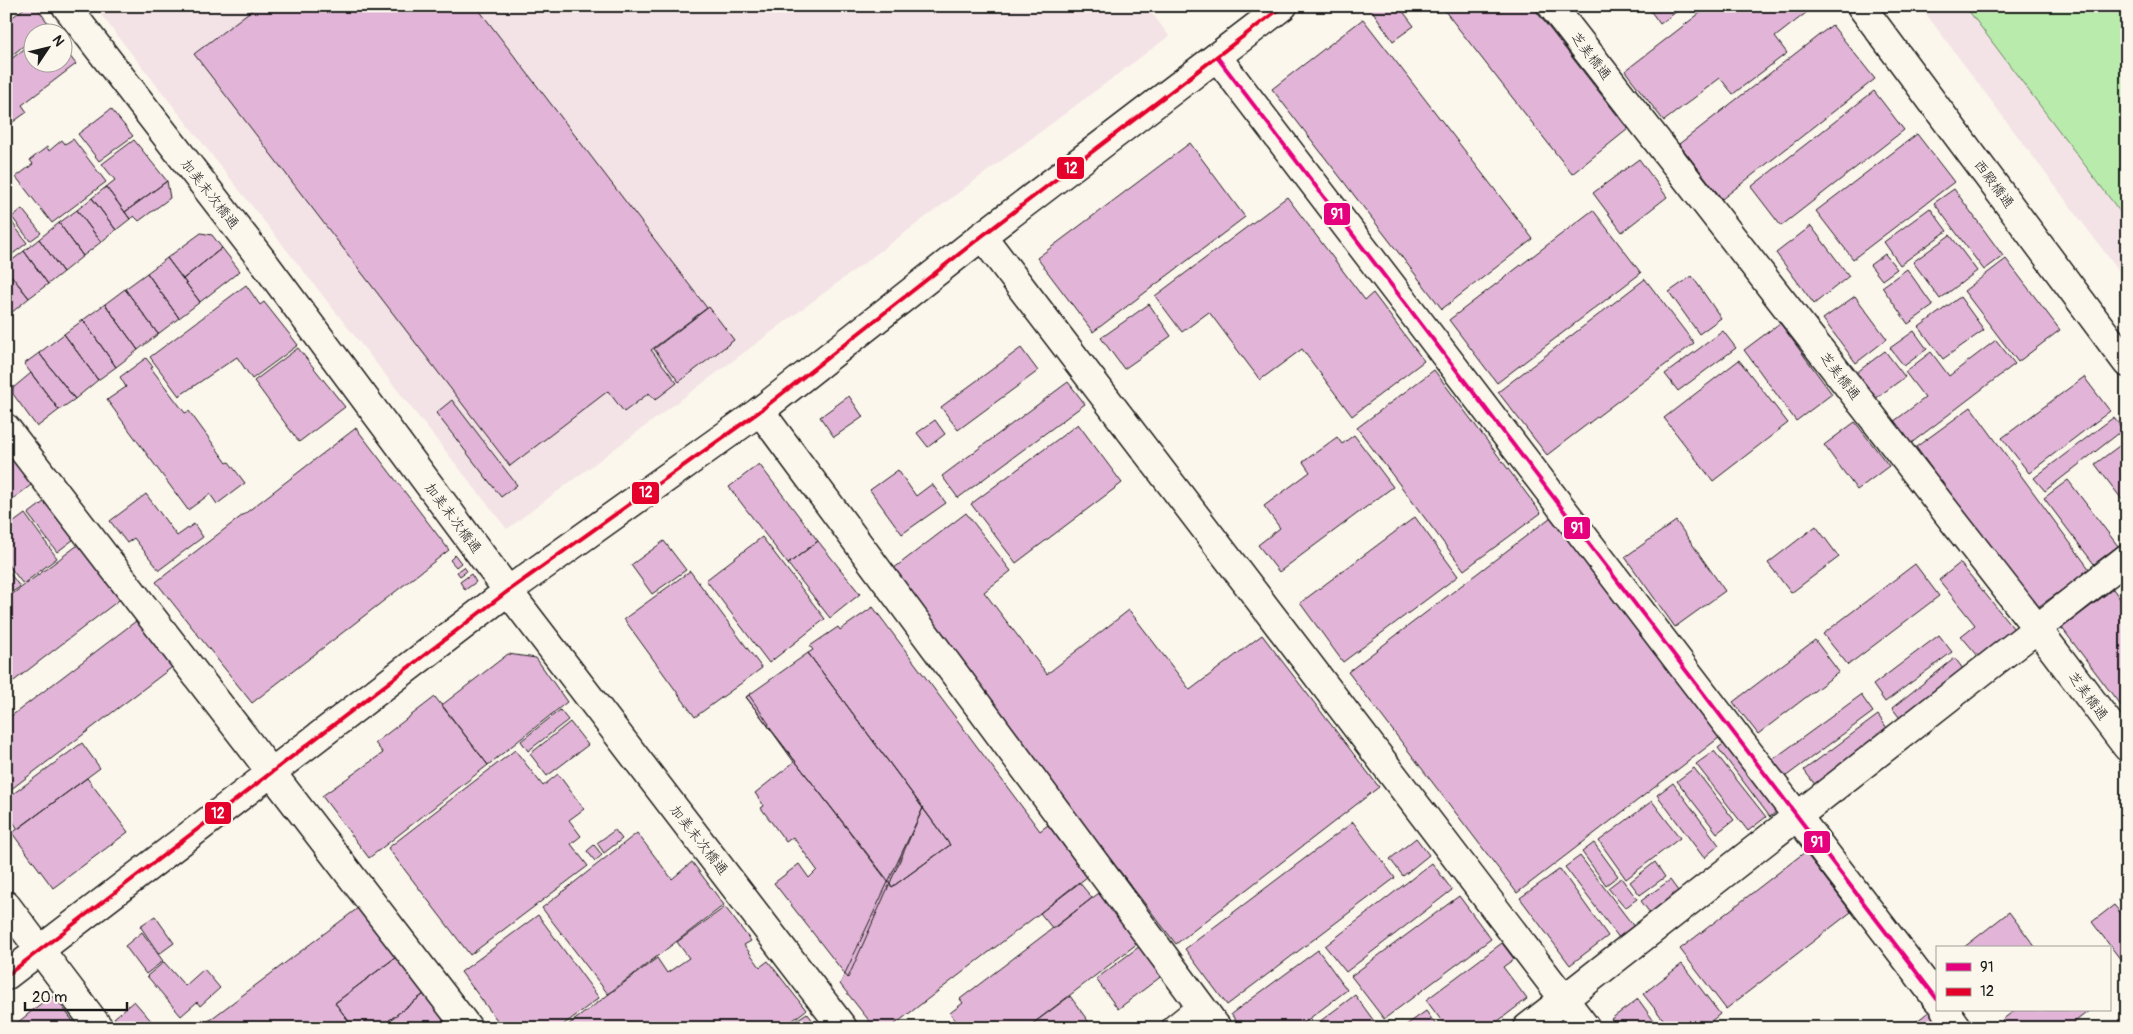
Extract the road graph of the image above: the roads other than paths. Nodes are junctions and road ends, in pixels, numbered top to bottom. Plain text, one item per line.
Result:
1 (66, 6) edge
2 (1283, 6) edge
3 (1552, 6) edge
4 (1861, 6) edge
5 (1217, 57) junction
6 (982, 236) junction
7 (2127, 363) edge
8 (760, 412) junction
9 (6, 428) edge
10 (2127, 558) edge
11 (508, 591) junction
12 (2036, 627) junction
13 (2127, 747) edge
14 (270, 773) junction
15 (1798, 815) junction
16 (6, 906) edge
17 (40, 950) junction
18 (6, 976) edge
19 (1936, 998) edge
20 (1564, 999) junction
21 (1946, 1012) edge
22 (1209, 1018) edge
23 (99, 1028) edge
24 (468, 1028) edge
25 (843, 1028) edge
26 (1176, 1028) edge
27 (1527, 1028) edge
28 (1586, 1028) edge
29 (1958, 1028) edge

1 - 11 street, 加美末次橋通
2 - 5 street
3 - 12 street, 芝美橋通
4 - 7 street, 西殿橋通
5 - 6 street
5 - 15 street
6 - 8 street
6 - 20 street
8 - 11 street
8 - 22 street
9 - 14 street
10 - 12 street
11 - 14 street
11 - 25 street, 加美末次橋通
12 - 13 street, 芝美橋通
12 - 15 street
14 - 17 street
14 - 24 street
15 - 19 street
15 - 20 street
16 - 17 street
17 - 18 street
17 - 23 street
20 - 27 street
20 - 28 street
21 - 29 street
22 - 26 street

